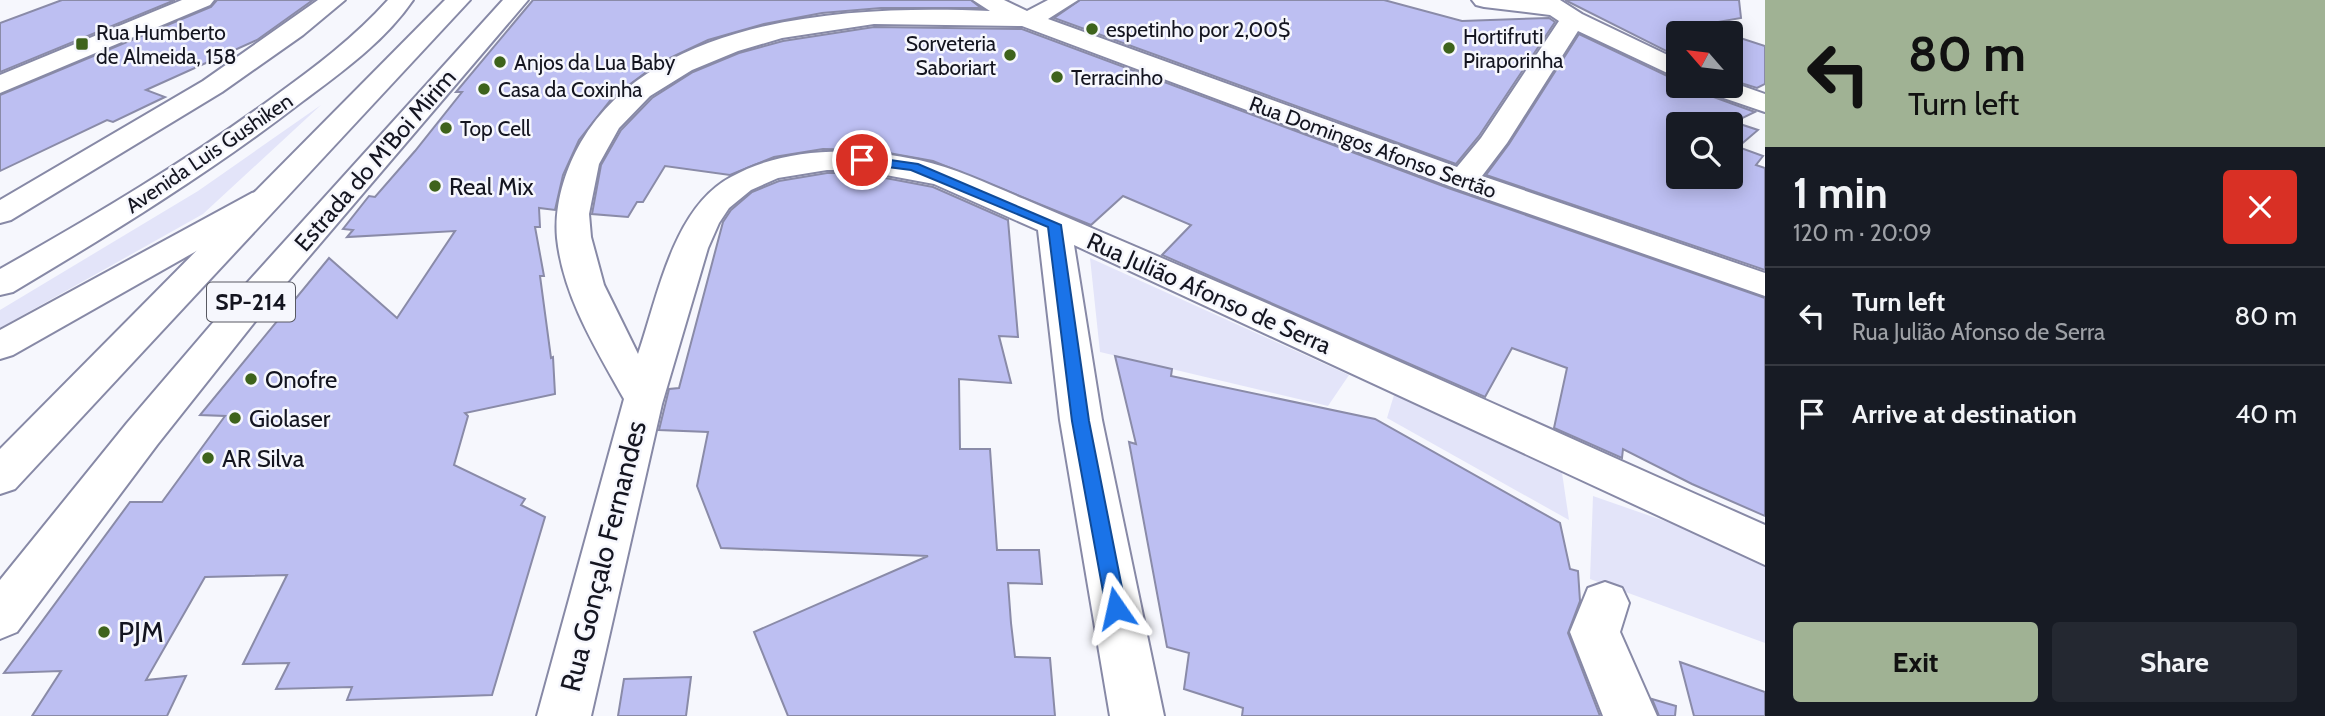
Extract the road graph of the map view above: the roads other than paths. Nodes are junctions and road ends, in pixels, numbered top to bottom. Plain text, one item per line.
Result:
1 (202, 0) edge
2 (333, 0) edge
3 (401, 0) edge
4 (458, 0) edge
5 (516, 0) edge
6 (985, 0) edge
7 (1066, 0) edge
8 (1484, 0) edge
9 (1557, 9) edge
10 (1028, 20) junction
11 (1666, 64) edge
12 (0, 85) edge
13 (1743, 96) edge
14 (1765, 104) edge
15 (1463, 180) junction
16 (263, 200) junction
17 (0, 213) edge
18 (1054, 225) junction
19 (0, 284) edge
20 (1765, 285) edge
21 (0, 346) edge
22 (642, 396) junction
23 (0, 477) edge
24 (1765, 546) edge
25 (1605, 603) dead end
26 (0, 617) edge
27 (564, 716) edge
28 (1137, 716) edge
29 (1630, 716) edge

1 - 12 street
2 - 17 street
3 - 19 street, Avenida Luis Gushiken
4 - 16 street, Estrada do M'Boi Mirim / SP-214
5 - 26 street, Estrada do M'Boi Mirim / SP-214
6 - 10 street, Rua Domingos Afonso Sertão
7 - 10 street
8 - 9 street
9 - 11 street
9 - 15 street
10 - 15 street, Rua Domingos Afonso Sertão
10 - 22 street
13 - 14 street
15 - 20 street, Rua Domingos Afonso Sertão
16 - 21 street
16 - 23 street, Estrada do M'Boi Mirim / SP-214
18 - 22 street, Rua Julião Afonso de Serra
18 - 24 street, Rua Julião Afonso de Serra
18 - 28 street
22 - 27 street, Rua Gonçalo Fernandes
25 - 29 street

